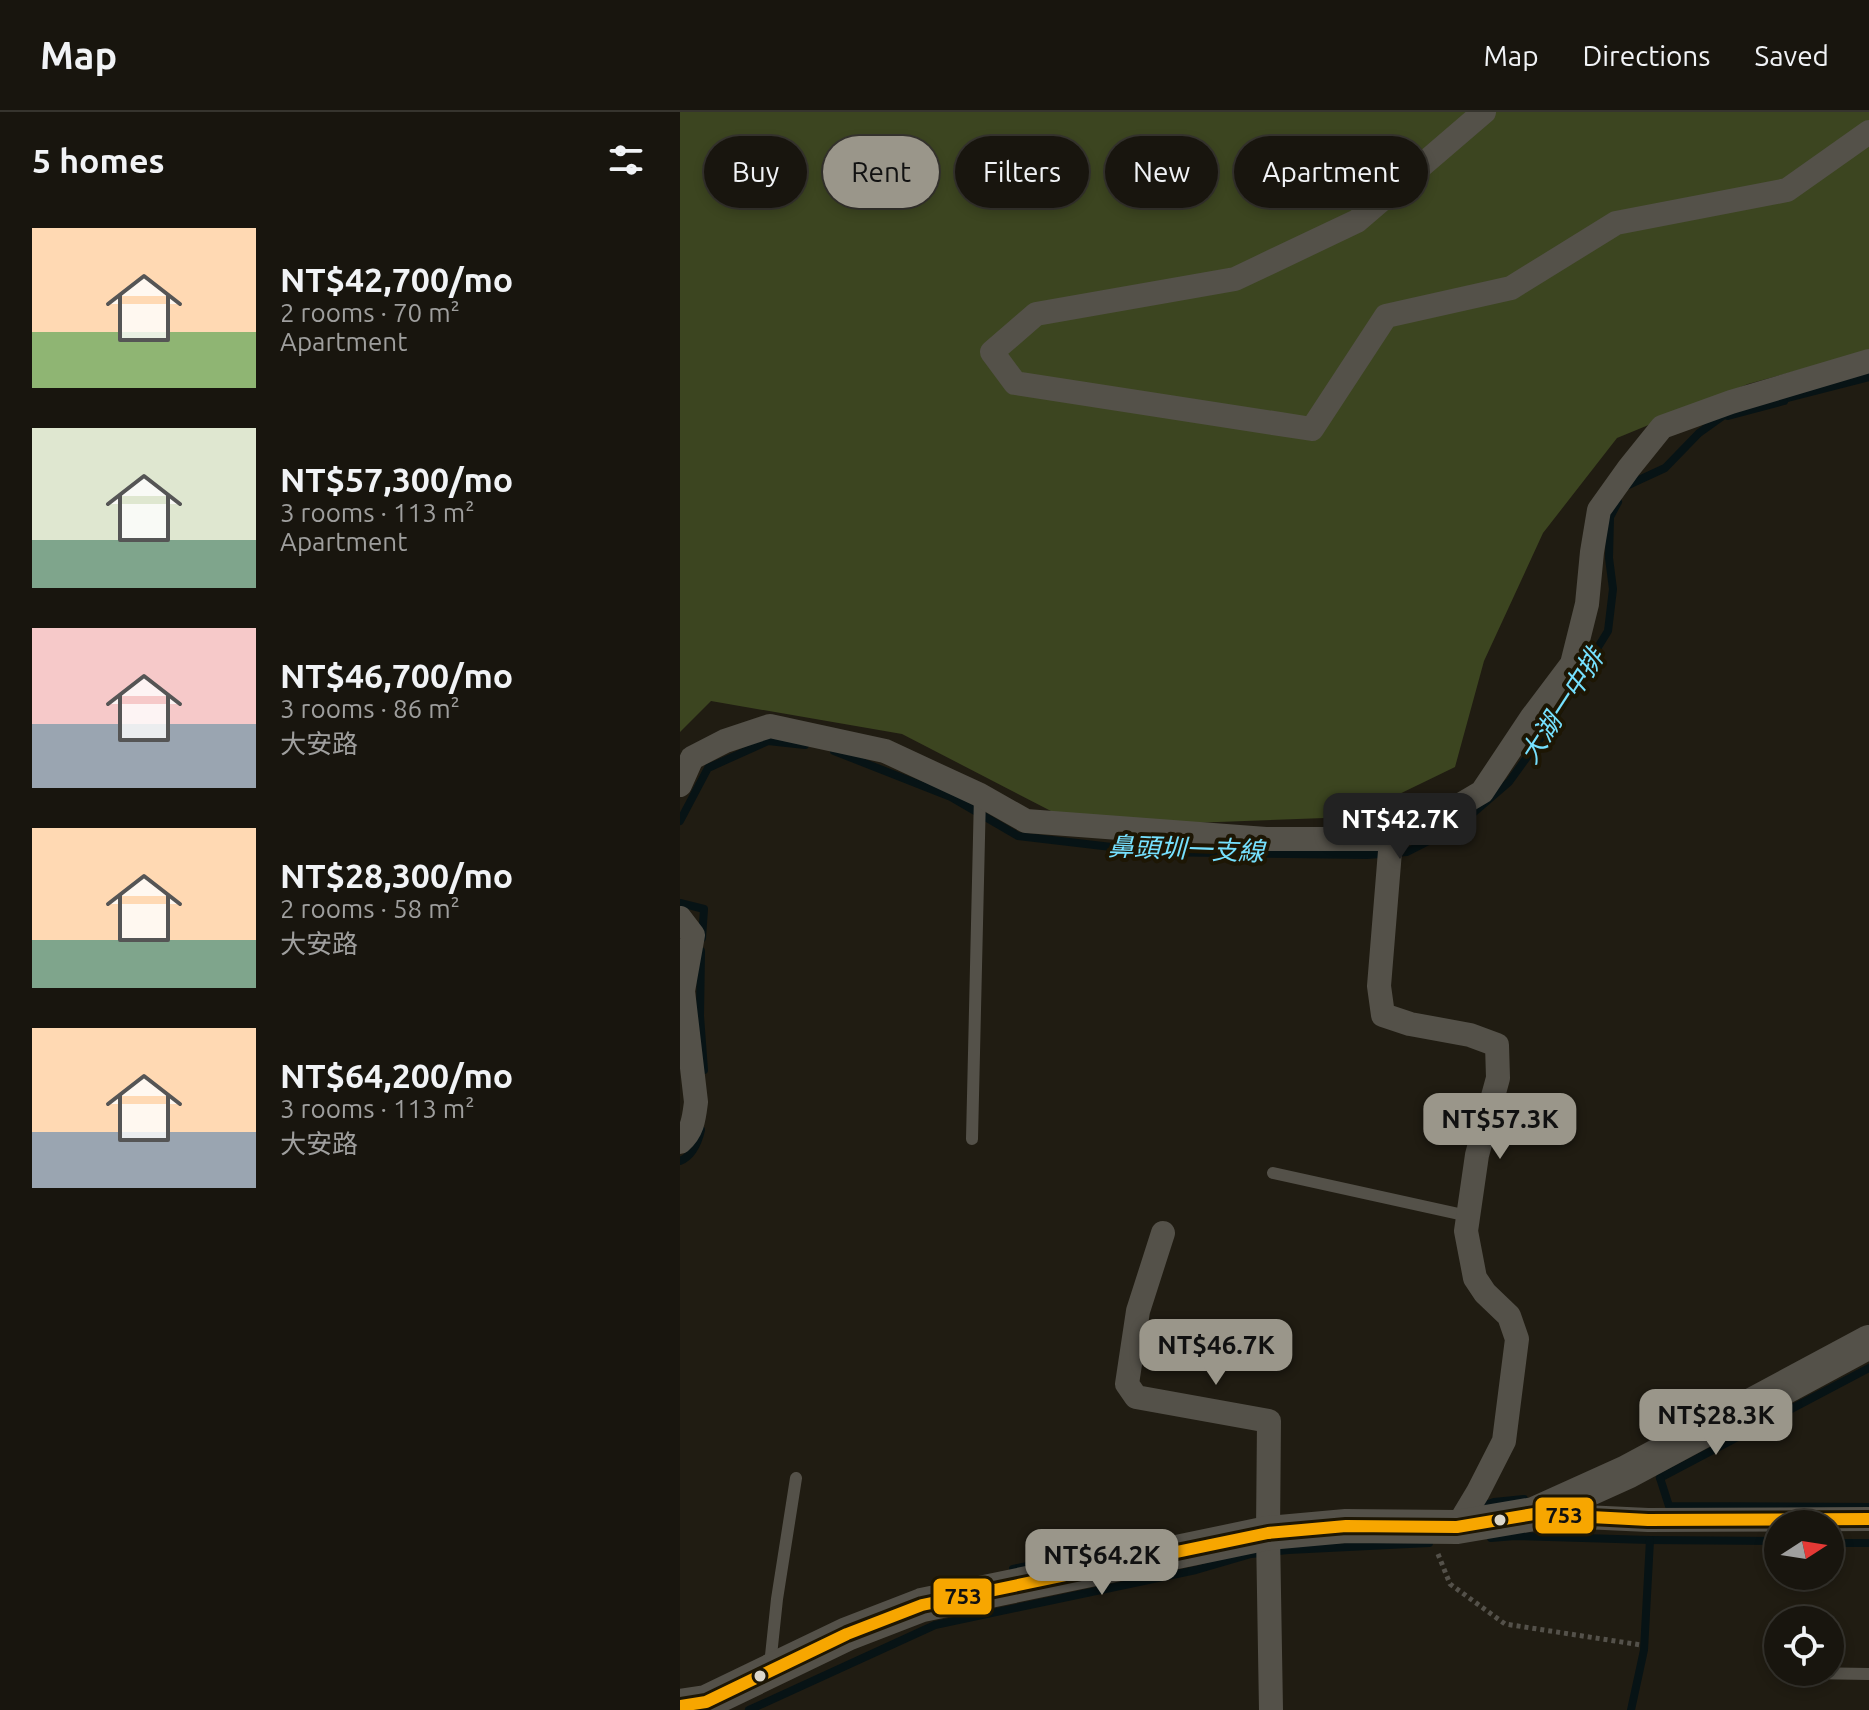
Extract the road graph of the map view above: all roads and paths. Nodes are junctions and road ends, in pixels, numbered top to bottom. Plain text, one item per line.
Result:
1 (1484, 112) edge
2 (1869, 132) edge
3 (1869, 361) edge
4 (680, 785) edge
5 (980, 795) junction
6 (1391, 839) junction
7 (680, 918) edge
8 (972, 1139) dead end
9 (680, 1142) edge
10 (1273, 1173) dead end
11 (1468, 1216) junction
12 (1163, 1233) dead end
13 (1869, 1342) edge
14 (796, 1478) dead end
15 (1534, 1514) junction
16 (1869, 1519) edge
17 (1443, 1526) junction
18 (1268, 1533) junction
19 (1641, 1645) dead end
20 (770, 1672) junction
21 (1844, 1674) edge
22 (1869, 1674) edge
23 (681, 1708) edge
24 (1271, 1710) edge

1 - 2 street
3 - 6 street
4 - 5 street
5 - 6 street
5 - 8 lane
6 - 11 street
7 - 9 street
10 - 11 lane
11 - 17 street
12 - 18 street
13 - 15 street
14 - 20 lane
15 - 16 street
15 - 17 street
17 - 18 street
17 - 19 path
18 - 20 street
18 - 24 street
20 - 23 street
21 - 22 lane

